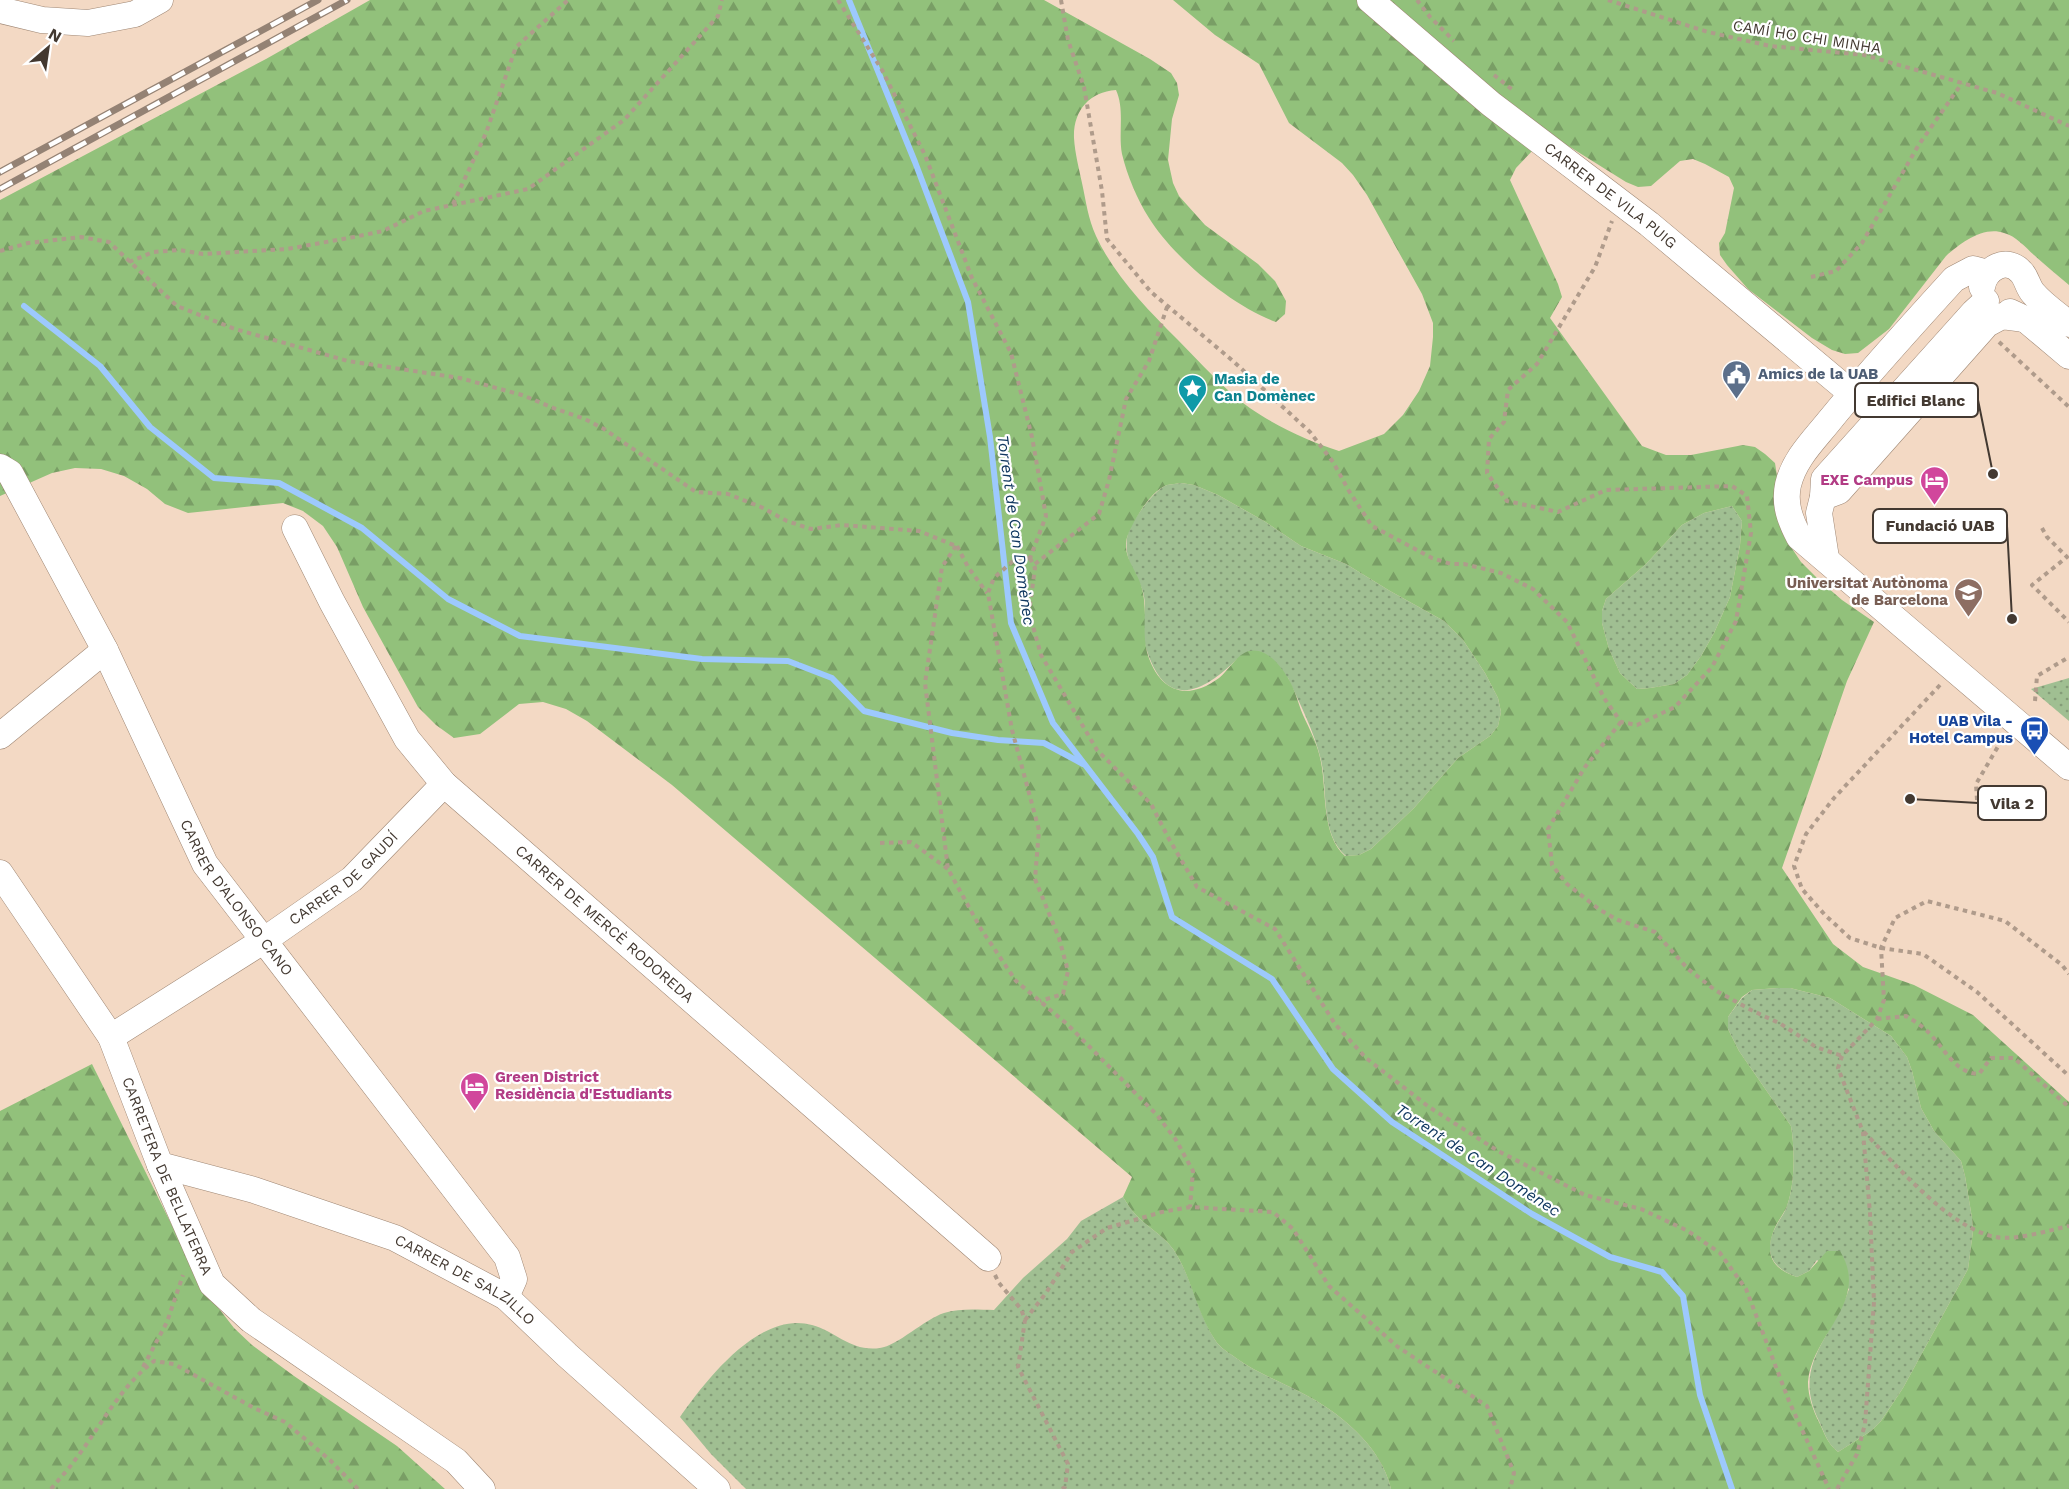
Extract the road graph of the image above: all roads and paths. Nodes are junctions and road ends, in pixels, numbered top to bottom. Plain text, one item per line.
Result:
1 (160, 0) edge
2 (568, 0) edge
3 (722, 0) edge
4 (837, 0) edge
5 (1060, 0) edge
6 (1370, 0) edge
7 (1417, 0) edge
8 (1608, 0) edge
9 (0, 10) edge
10 (1430, 17) dead end
11 (1962, 83) junction
12 (2069, 126) edge
13 (1620, 202) junction
14 (453, 205) junction
15 (0, 251) edge
16 (129, 262) junction
17 (1988, 273) junction
18 (1811, 277) dead end
19 (1986, 301) junction
20 (1167, 307) junction
21 (2025, 319) junction
22 (2069, 324) edge
23 (2001, 345) dead end
24 (2069, 356) edge
25 (1851, 393) junction
26 (2069, 407) edge
27 (0, 467) edge
28 (1823, 497) junction
29 (295, 528) dead end
30 (2042, 528) dead end
31 (956, 546) junction
32 (2068, 556) edge
33 (1030, 558) junction
34 (1826, 558) junction
35 (1035, 564) junction
36 (988, 593) junction
37 (2069, 622) edge
38 (105, 650) junction
39 (2069, 657) edge
40 (1954, 669) junction
41 (2035, 701) dead end
42 (1621, 722) junction
43 (0, 736) edge
44 (2003, 738) dead end
45 (2069, 767) edge
46 (444, 784) junction
47 (1977, 800) dead end
48 (880, 843) dead end
49 (948, 868) junction
50 (0, 873) edge
51 (263, 941) junction
52 (1881, 948) junction
53 (2069, 974) edge
54 (1040, 1001) junction
55 (1877, 1019) junction
56 (111, 1037) junction
57 (1842, 1056) junction
58 (2069, 1076) edge
59 (2069, 1107) edge
60 (1863, 1131) junction
61 (160, 1165) junction
62 (1190, 1207) junction
63 (2069, 1226) edge
64 (194, 1244) junction
65 (988, 1258) joint
66 (506, 1296) junction
67 (1025, 1320) junction
68 (142, 1370) junction
69 (51, 1489) edge
70 (358, 1489) edge
71 (482, 1489) edge
72 (717, 1489) edge
73 (1062, 1489) edge
74 (1510, 1489) edge
75 (1829, 1489) edge
76 (1837, 1489) edge

1 - 9 street
2 - 14 path
3 - 14 path
4 - 33 path
5 - 20 path
6 - 13 street, CARRER DE VILA PUIG
7 - 10 path
8 - 11 path, CAMÍ HO CHI MINHA
11 - 12 path, CAMÍ HO CHI MINHA
11 - 18 path
13 - 25 street, CARRER DE VILA PUIG
13 - 42 path
14 - 16 path
15 - 16 path
16 - 31 path
17 - 19 street
17 - 22 street
17 - 25 street
19 - 21 street
19 - 28 street
20 - 35 path
20 - 42 path
21 - 24 street
21 - 28 street
23 - 26 path
25 - 34 street
27 - 38 street, CARRER D'ALONSO CANO
28 - 34 street
29 - 46 street, CARRER DE MERCÈ RODOREDA
30 - 32 path
31 - 36 path
31 - 49 path
32 - 37 path
33 - 35 path
33 - 36 path
34 - 40 street
35 - 75 path
36 - 54 path
38 - 43 street
38 - 51 street, CARRER D'ALONSO CANO
39 - 41 path
40 - 45 street
40 - 52 path
42 - 57 path
44 - 47 path
46 - 51 street, CARRER DE GAUDÍ
46 - 65 street, CARRER DE MERCÈ RODOREDA
48 - 49 path
49 - 54 path
50 - 56 street, CARRETERA DE BELLATERRA
51 - 56 street, CARRER DE GAUDÍ
51 - 66 street, CARRER D'ALONSO CANO
52 - 53 path
52 - 55 path
52 - 58 path
54 - 62 path
55 - 57 path
55 - 59 path
56 - 61 street, CARRETERA DE BELLATERRA
57 - 60 path
60 - 63 path
60 - 76 path
61 - 64 street, CARRETERA DE BELLATERRA
61 - 66 street, CARRER DE SALZILLO
62 - 67 path
62 - 74 path
64 - 68 path
64 - 71 street, CARRETERA DE BELLATERRA
65 - 67 path
66 - 72 street, CARRER DE SALZILLO
67 - 73 path
68 - 69 path
68 - 70 path

